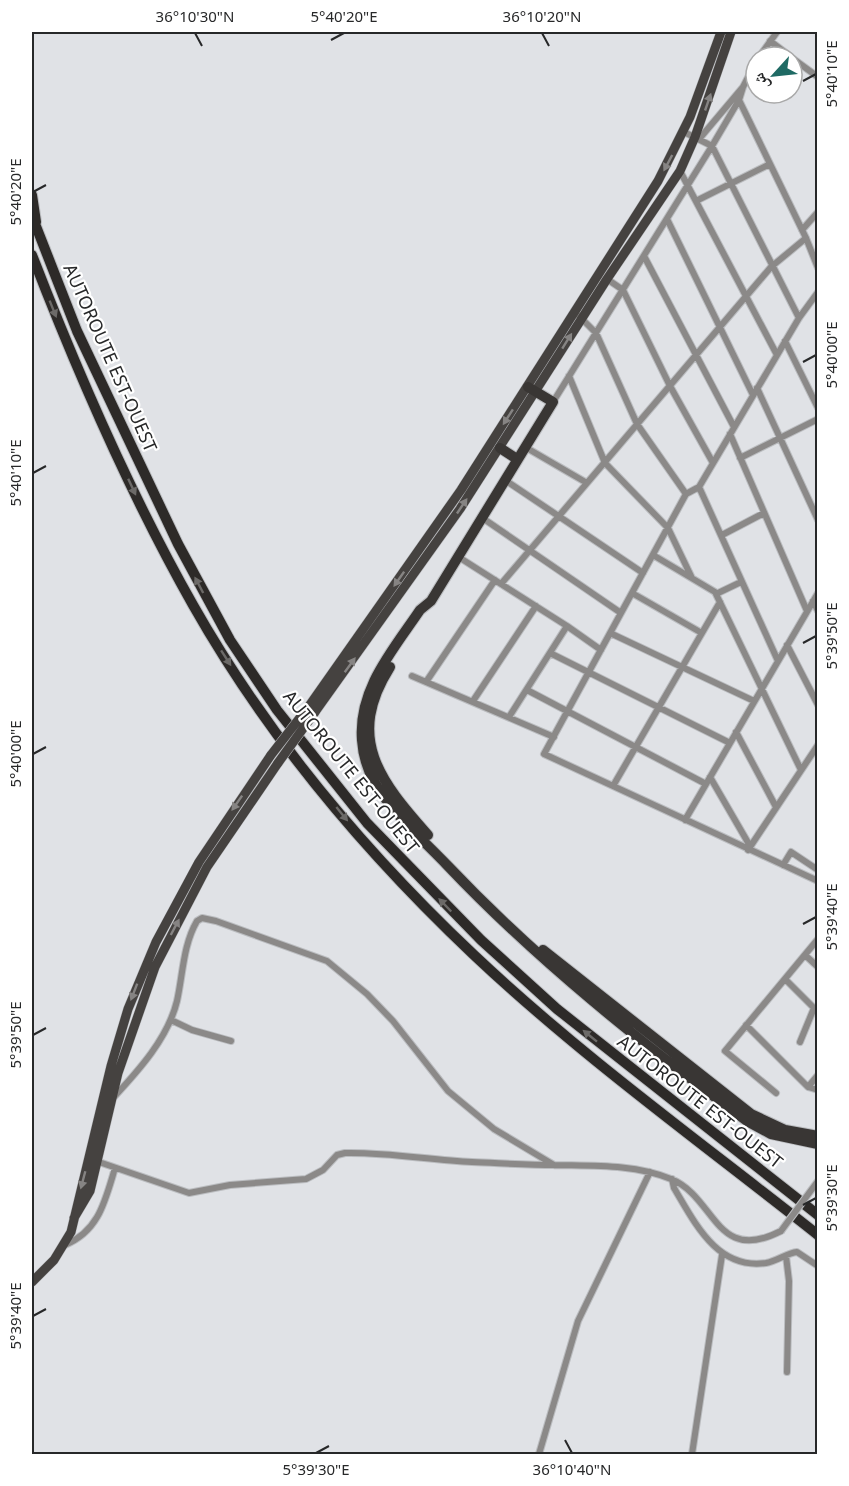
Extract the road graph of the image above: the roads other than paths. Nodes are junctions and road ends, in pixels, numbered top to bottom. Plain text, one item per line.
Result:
1 (721, 32) edge
2 (731, 32) edge
3 (777, 32) edge
4 (770, 41) junction
5 (767, 45) edge
6 (775, 45) edge
7 (804, 67) edge
8 (818, 77) edge
9 (743, 87) joint
10 (739, 100) junction
11 (684, 132) junction
12 (698, 137) junction
13 (712, 146) junction
14 (770, 164) junction
15 (680, 171) junction
16 (688, 184) junction
17 (730, 185) junction
18 (32, 195) edge
19 (696, 201) junction
20 (818, 212) edge
21 (32, 216) edge
22 (667, 219) junction
23 (36, 228) junction
24 (802, 230) junction
25 (806, 238) junction
26 (32, 255) edge
27 (644, 256) junction
28 (609, 258) junction
29 (618, 263) junction
30 (771, 267) junction
31 (818, 268) edge
32 (607, 279) junction
33 (622, 290) junction
34 (818, 291) edge
35 (746, 297) junction
36 (574, 311) junction
37 (582, 318) junction
38 (799, 318) junction
39 (719, 329) junction
40 (596, 333) junction
41 (785, 341) junction
42 (696, 355) junction
43 (777, 356) junction
44 (569, 376) junction
45 (670, 386) junction
46 (757, 388) junction
47 (532, 389) junction
48 (753, 395) junction
49 (553, 402) junction
50 (818, 408) edge
51 (818, 419) edge
52 (637, 424) junction
53 (734, 427) junction
54 (730, 434) junction
55 (780, 438) junction
56 (525, 447) junction
57 (500, 448) junction
58 (740, 458) junction
59 (517, 459) junction
60 (605, 463) junction
61 (713, 463) junction
62 (505, 480) junction
63 (587, 483) junction
64 (699, 487) junction
65 (686, 494) junction
66 (764, 513) junction
67 (559, 516) junction
68 (482, 517) junction
69 (818, 520) edge
70 (668, 528) junction
71 (722, 535) junction
72 (530, 550) junction
73 (653, 555) junction
74 (457, 556) junction
75 (643, 573) junction
76 (691, 576) junction
77 (498, 582) junction
78 (741, 582) junction
79 (632, 593) junction
80 (818, 593) edge
81 (716, 594) junction
82 (434, 596) junction
83 (813, 601) junction
84 (720, 602) junction
85 (536, 606) junction
86 (807, 611) junction
87 (818, 611) edge
88 (621, 613) junction
89 (567, 626) junction
90 (700, 632) junction
91 (610, 633) junction
92 (787, 645) junction
93 (601, 650) junction
94 (550, 653) junction
95 (778, 661) junction
96 (680, 668) junction
97 (589, 673) junction
98 (411, 676) dead end
99 (426, 682) junction
100 (762, 688) junction
101 (527, 690) junction
102 (473, 701) junction
103 (754, 701) junction
104 (818, 705) edge
105 (657, 708) junction
106 (312, 709) junction
107 (568, 711) junction
108 (509, 717) junction
109 (736, 732) junction
110 (554, 737) junction
111 (730, 743) junction
112 (818, 745) edge
113 (635, 748) junction
114 (801, 770) junction
115 (710, 777) junction
116 (706, 784) junction
117 (613, 786) junction
118 (776, 807) junction
119 (685, 820) junction
120 (749, 848) junction
121 (783, 865) junction
122 (818, 870) edge
123 (818, 881) edge
124 (818, 939) edge
125 (805, 955) junction
126 (818, 967) edge
127 (784, 979) junction
128 (171, 1020) junction
129 (746, 1025) junction
130 (231, 1041) dead end
131 (800, 1042) dead end
132 (818, 1075) edge
133 (808, 1088) junction
134 (818, 1090) edge
135 (776, 1093) dead end
136 (111, 1099) junction
137 (818, 1136) edge
138 (818, 1144) edge
139 (99, 1162) junction
140 (555, 1165) junction
141 (115, 1168) junction
142 (650, 1172) junction
143 (672, 1179) junction
144 (818, 1181) edge
145 (818, 1215) edge
146 (75, 1218) junction
147 (818, 1235) edge
148 (65, 1245) junction
149 (722, 1255) junction
150 (786, 1256) junction
151 (818, 1266) edge
152 (32, 1282) edge
153 (787, 1372) dead end
154 (539, 1455) edge
155 (692, 1455) edge

1 - 11 main road
12 -> 2 main road
3 - 4 street
4 - 5 street
4 - 6 street
7 - 8 street
9 - 10 street
9 - 12 street
10 - 13 street
10 - 14 street
11 - 12 street
11 -> 28 main road
12 - 13 street
12 - 15 main road
13 - 16 street
13 - 17 street
14 - 17 street
14 - 24 street
15 - 16 street
15 - 29 main road
16 - 19 street
16 - 22 street
17 - 19 street
17 - 30 street
18 - 23 highway
19 - 35 street
20 - 24 street
21 - 23 highway, AUTOROUTE EST-OUEST
22 - 27 street
22 - 39 street
145 -> 23 highway, AUTOROUTE EST-OUEST
24 - 25 street
25 - 30 street
25 - 31 street
26 -> 147 highway, AUTOROUTE EST-OUEST
27 - 33 street
27 - 42 street
28 - 29 main road
28 - 36 main road
29 - 32 main road
30 - 35 street
30 - 38 street
32 - 33 street
32 - 37 main road
33 - 40 street
33 - 45 street
34 - 38 street
35 - 39 street
35 - 43 street
36 - 37 street
36 - 47 main road
37 - 40 street
47 -> 37 main road
38 - 41 street
39 - 42 street
39 - 48 street
40 - 44 street
40 - 52 street
41 - 43 street
41 - 50 street
42 - 45 street
42 - 53 street
43 - 46 street
44 - 49 street
44 - 60 street
45 - 52 street
45 - 61 street
46 - 48 street
46 - 55 street
47 - 49 highway
47 - 57 main road
47 -> 106 main road
48 - 53 street
49 - 56 highway
51 - 55 street
52 - 60 street
52 - 65 street
53 - 54 street
54 - 58 street
54 - 61 street
55 - 58 street
55 - 69 street
56 - 59 highway
56 - 63 street
57 - 59 highway
106 -> 57 main road
58 - 66 street
59 - 62 highway
60 - 63 street
60 - 70 street
61 - 64 street
62 - 67 street
62 - 68 highway
63 - 67 street
64 - 65 street
64 - 71 street
65 - 70 street
66 - 71 street
66 - 86 street
67 - 72 street
67 - 75 street
68 - 72 street
68 - 74 highway
70 - 73 street
70 - 76 street
71 - 78 street
72 - 77 street
72 - 88 street
73 - 75 street
73 - 76 street
74 - 77 street
74 - 82 highway
75 - 79 street
76 - 81 street
77 - 85 street
77 - 99 street
78 - 81 street
78 - 95 street
79 - 88 street
79 - 90 street
80 - 83 street
81 - 84 street
82 - 137 highway
82 - 138 highway
83 - 86 street
83 - 87 street
84 - 90 street
84 - 100 street
85 - 89 street
85 - 102 street
86 - 92 street
88 - 91 street
89 - 93 street
89 - 94 street
90 - 96 street
91 - 93 street
91 - 96 street
92 - 95 street
92 - 104 street
93 - 97 street
94 - 97 street
94 - 101 street
95 - 100 street
96 - 103 street
96 - 105 street
97 - 105 street
97 - 107 street
98 - 99 street
99 - 102 street
100 - 103 street
100 - 114 street
101 - 107 street
101 - 108 street
102 - 108 street
103 - 109 street
105 - 111 street
105 - 113 street
136 -> 106 main road, bridge
106 -> 146 main road, bridge
107 - 110 street
107 - 113 street
108 - 110 street
109 - 111 street
109 - 118 street
110 - 117 street
111 - 115 street
112 - 114 street
113 - 116 street
113 - 117 street
114 - 118 street
115 - 116 street
115 - 120 street
116 - 119 street
117 - 119 street
118 - 120 street
119 - 120 street
120 - 121 street
121 - 122 street
121 - 123 street
124 - 125 street
125 - 126 street
125 - 127 street
127 - 129 street
127 - 131 street
128 - 130 street
128 - 136 street
128 - 140 street
129 - 133 street
129 - 135 street
132 - 133 street
133 - 134 street
136 - 139 main road
139 - 141 street
139 - 146 main road
140 - 141 street
140 - 142 street
141 - 148 street
142 - 143 street
142 - 154 street
143 - 144 street, bridge
143 - 149 street
146 - 148 main road
148 - 152 main road
149 - 150 street
149 - 155 street
150 - 151 street
150 - 153 street

